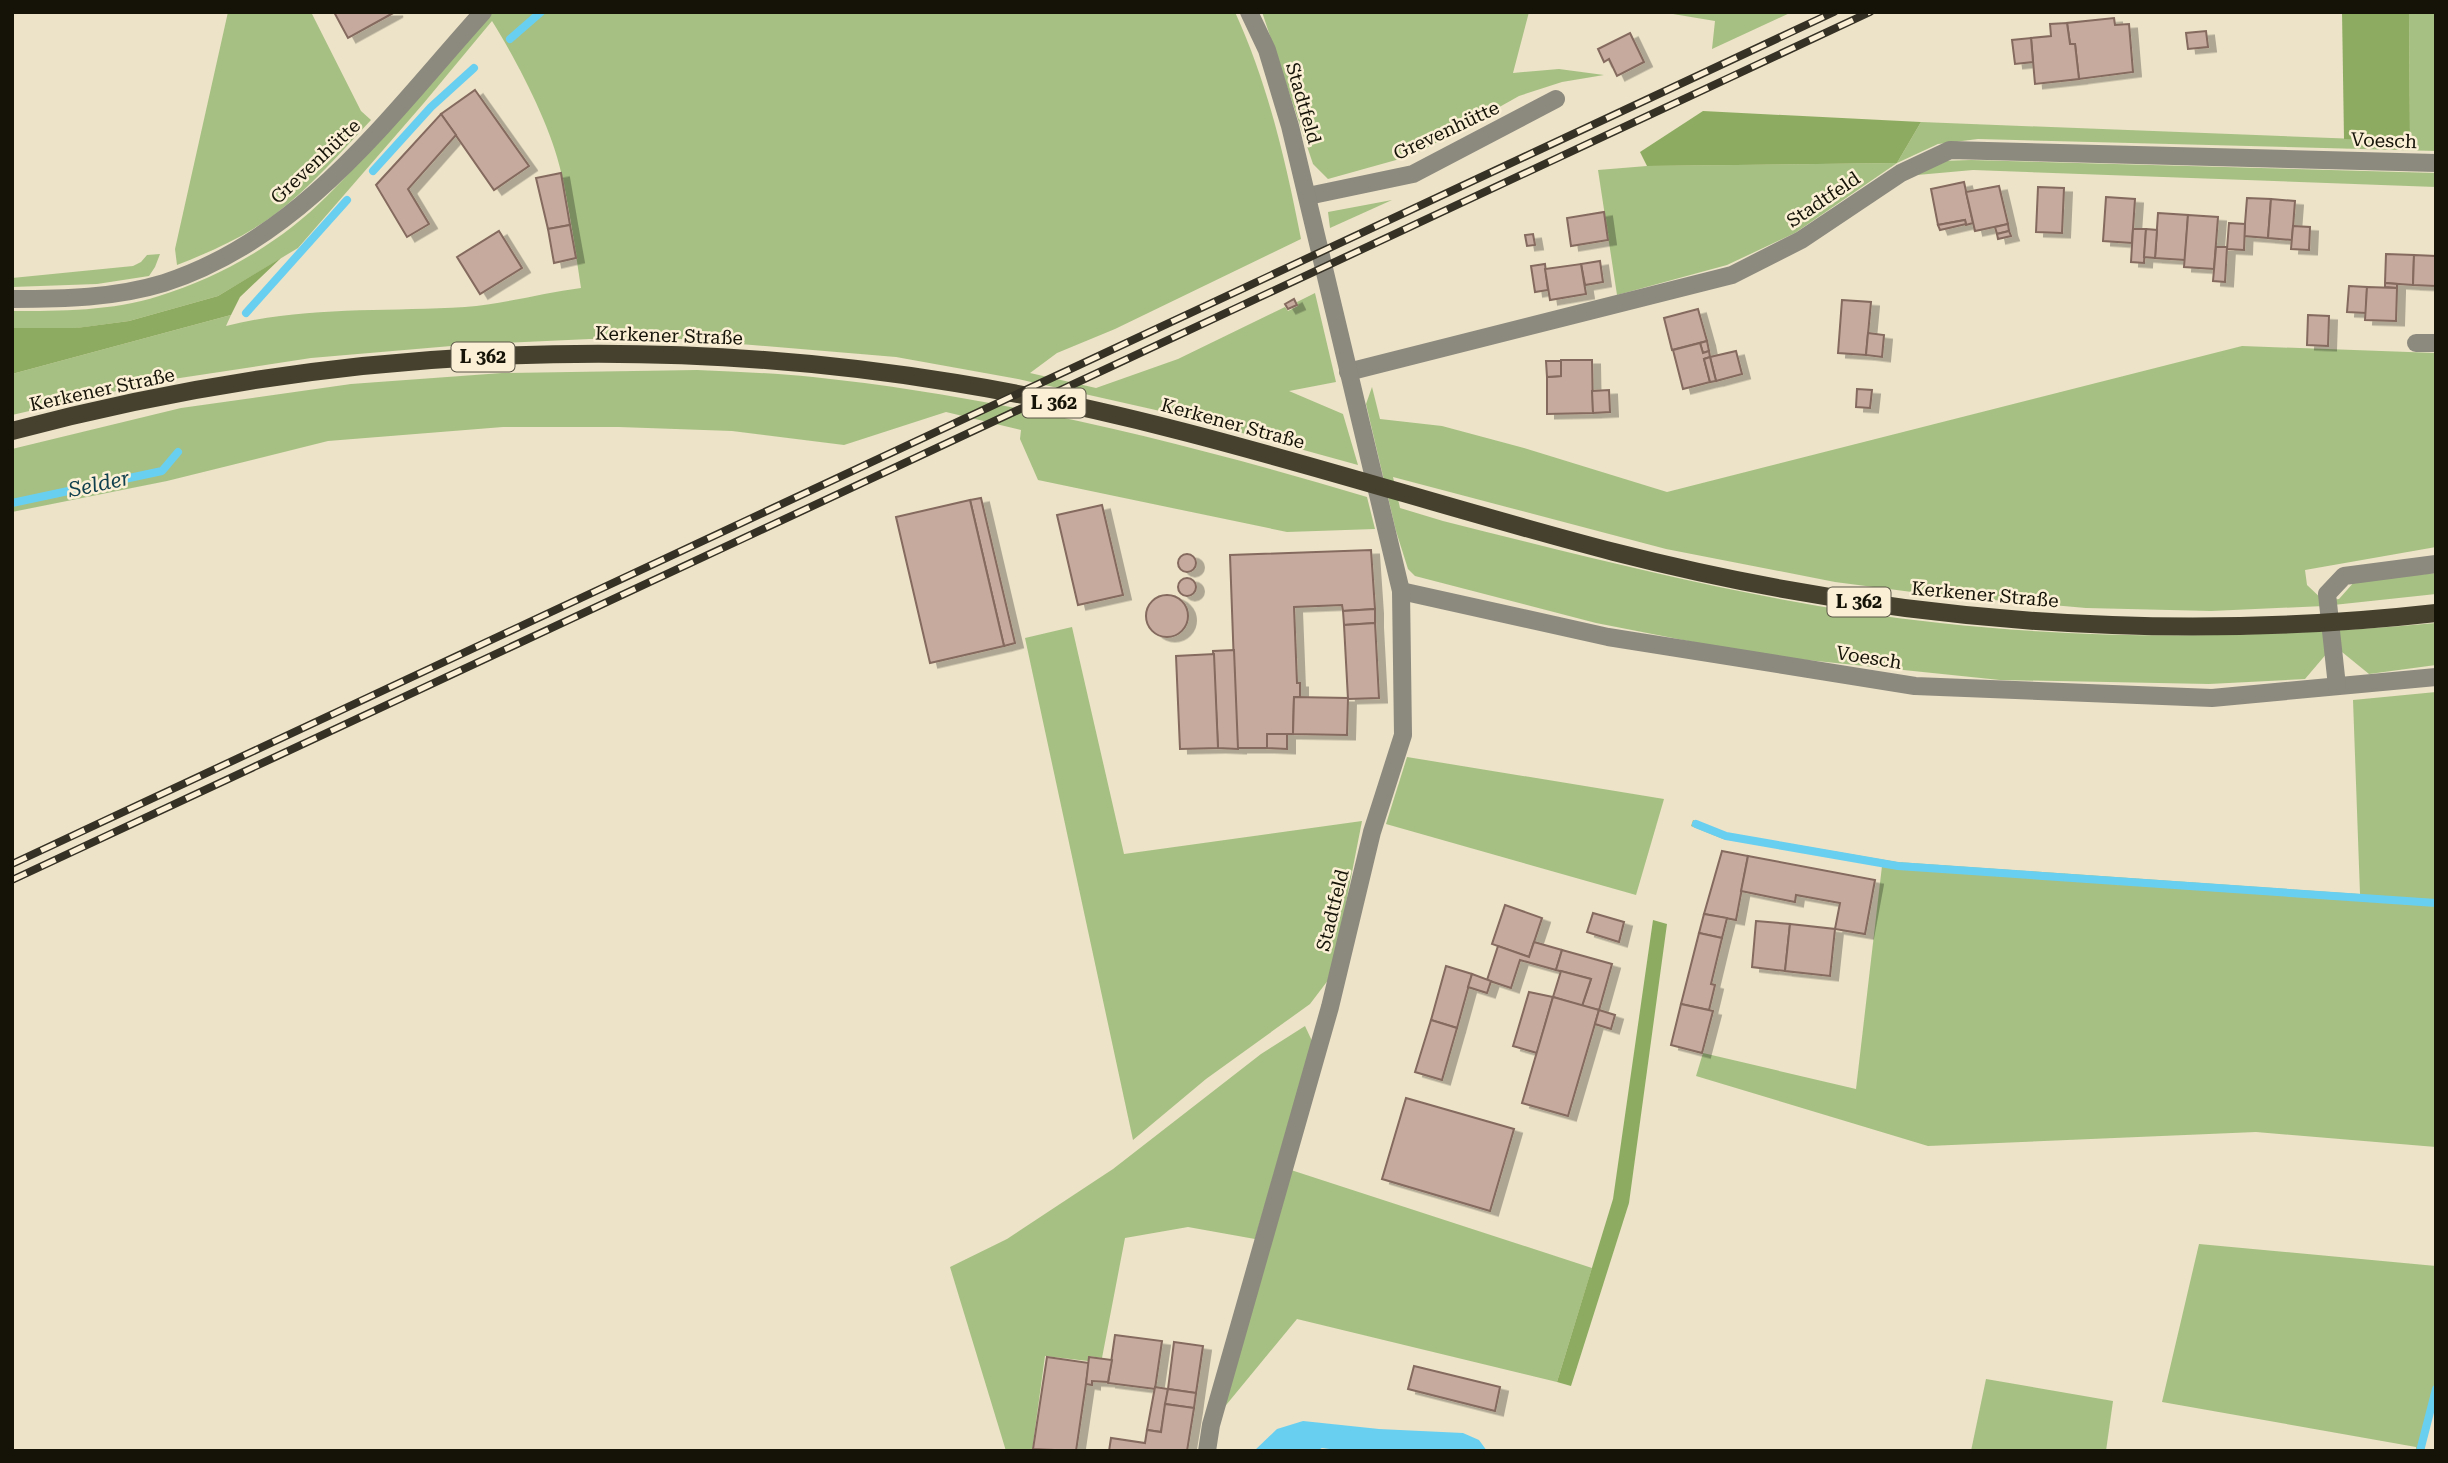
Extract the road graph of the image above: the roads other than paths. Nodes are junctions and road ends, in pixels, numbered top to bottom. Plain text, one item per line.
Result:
1 (483, 12) edge
2 (1249, 12) edge
3 (1556, 99) dead end
4 (2330, 159) joint
5 (2436, 163) edge
6 (1308, 196) junction
7 (12, 299) edge
8 (2416, 343) dead end
9 (2436, 344) edge
10 (1348, 372) junction
11 (12, 431) edge
12 (2436, 564) edge
13 (1401, 591) junction
14 (2436, 613) edge
15 (2436, 677) edge
16 (2337, 687) junction
17 (1207, 1451) edge

1 - 7 street, Grevenhütte
2 - 6 street, Stadtfeld
3 - 6 street, Grevenhütte
4 - 5 street, Voesch
4 - 10 street, Stadtfeld
6 - 10 street, Stadtfeld
8 - 9 street
10 - 13 street, Stadtfeld
11 - 14 main road, Kerkener Straße / L 362
12 - 16 street
13 - 16 street, Voesch
13 - 17 street, Stadtfeld
15 - 16 street, Voesch

